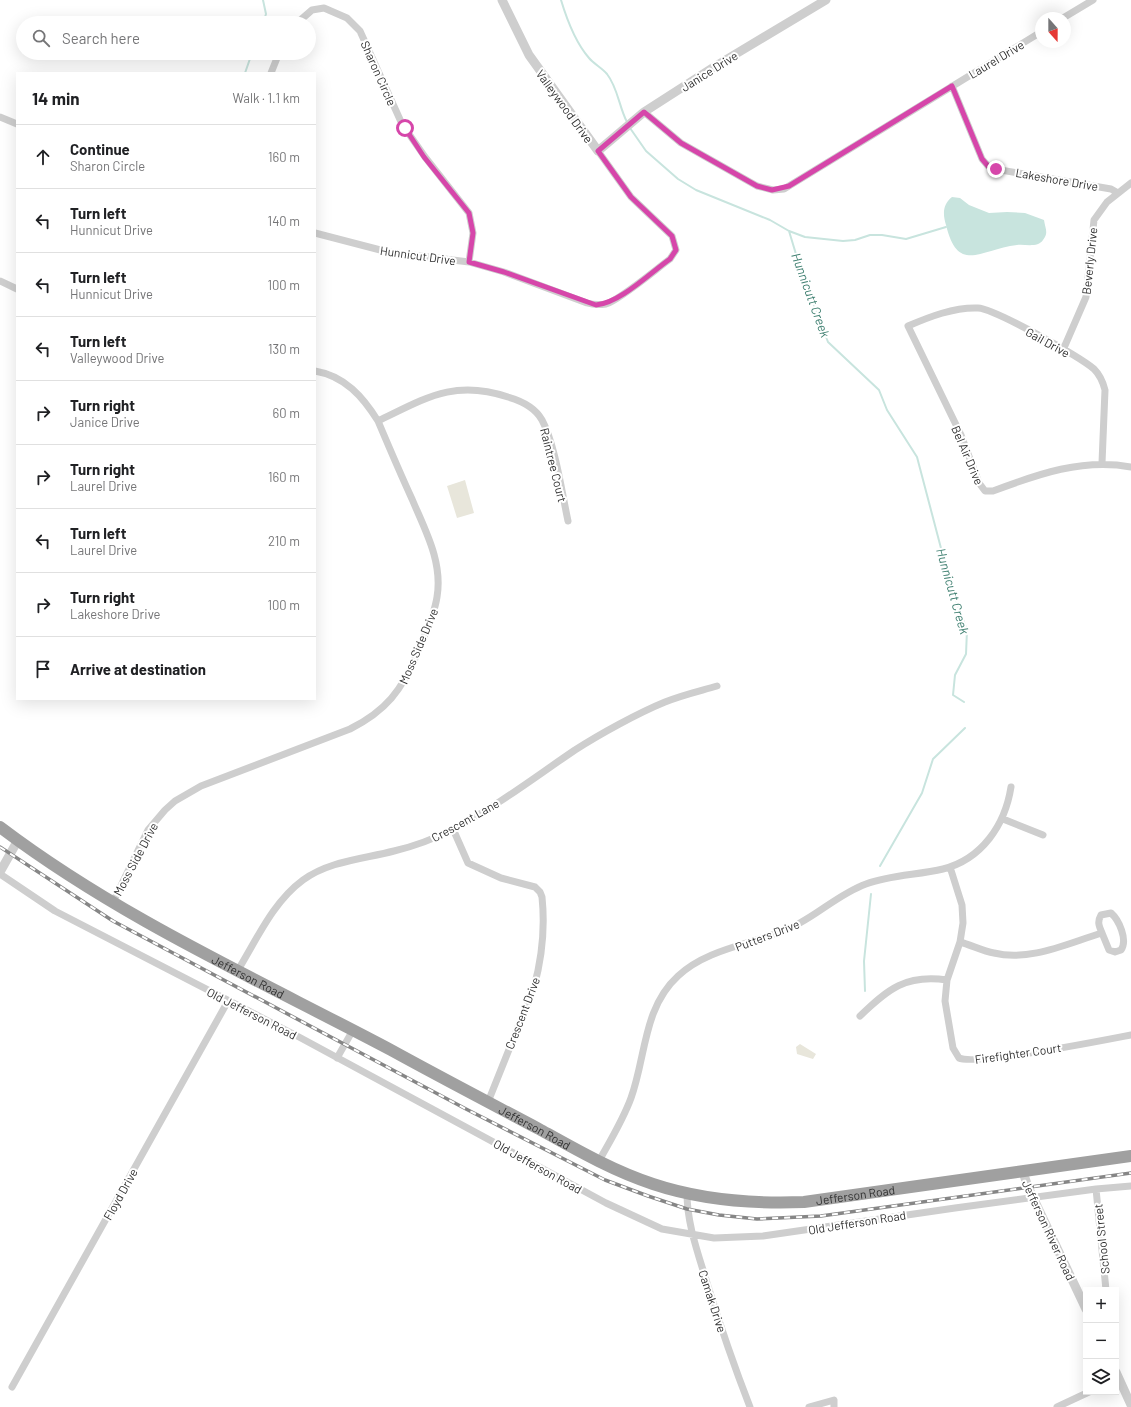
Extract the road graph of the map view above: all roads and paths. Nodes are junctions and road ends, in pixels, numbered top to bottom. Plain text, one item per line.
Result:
1 (315, 0) edge
2 (502, 0) edge
3 (826, 0) edge
4 (1093, 0) edge
5 (315, 8) junction
6 (1071, 13) edge
7 (304, 16) edge
8 (1035, 36) edge
9 (276, 60) edge
10 (271, 72) edge
11 (952, 86) junction
12 (644, 112) junction
13 (0, 117) edge
14 (16, 124) edge
15 (598, 151) junction
16 (1131, 183) edge
17 (1118, 193) junction
18 (316, 233) edge
19 (670, 259) joint
20 (469, 262) junction
21 (0, 281) edge
22 (16, 289) edge
23 (908, 326) joint
24 (1063, 350) junction
25 (316, 371) edge
26 (378, 421) junction
27 (1102, 463) junction
28 (1131, 467) edge
29 (568, 520) dead end
30 (717, 686) dead end
31 (1010, 787) dead end
32 (1003, 819) junction
33 (0, 827) edge
34 (453, 829) junction
35 (1043, 835) dead end
36 (18, 840) junction
37 (950, 867) junction
38 (0, 873) edge
39 (112, 902) junction
40 (1102, 933) junction
41 (960, 942) junction
42 (238, 970) junction
43 (947, 980) junction
44 (228, 1001) junction
45 (860, 1016) dead end
46 (352, 1030) junction
47 (1131, 1035) edge
48 (338, 1058) junction
49 (488, 1102) junction
50 (1131, 1156) edge
51 (599, 1161) junction
52 (1023, 1172) junction
53 (1131, 1186) edge
54 (1096, 1189) junction
55 (688, 1193) junction
56 (1033, 1197) junction
57 (693, 1235) junction
58 (1106, 1287) edge
59 (1083, 1303) edge
60 (1119, 1381) edge
61 (12, 1387) dead end
62 (1083, 1395) edge
63 (1131, 1404) edge
64 (750, 1407) edge
65 (808, 1407) edge
66 (834, 1407) edge
67 (1056, 1407) edge

1 - 5 street
2 - 15 street, Valleywood Drive
3 - 12 street, Janice Drive
4 - 6 street
5 - 7 street
5 - 20 street, Sharon Circle
8 - 11 street, Laurel Drive
9 - 10 street
11 - 12 street, Laurel Drive
11 - 17 street, Lakeshore Drive
12 - 15 street, Janice Drive
13 - 14 street
15 - 19 street, Valleywood Drive
16 - 17 street, Beverly Drive
17 - 24 street, Beverly Drive
18 - 20 street, Hunnicut Drive
19 - 20 street, Hunnicut Drive
21 - 22 street
23 - 24 street, Gail Drive
23 - 27 street, Bel Air Drive
24 - 27 street, Gail Drive
25 - 26 street, Moss Side Drive
26 - 29 street, Raintree Court
26 - 39 street, Moss Side Drive
27 - 28 street, Bel Air Drive
30 - 34 street, Crescent Lane
31 - 32 street, Putters Drive
32 - 35 street
32 - 37 street, Putters Drive
33 - 36 highway, Jefferson Road
34 - 42 street, Crescent Lane
34 - 49 street, Crescent Drive
36 - 38 street
36 - 39 highway, Jefferson Road
37 - 41 street, Firefighter Court
37 - 51 street, Putters Drive
38 - 44 street, Old Jefferson Road
39 - 42 highway, Jefferson Road
40 - 40 street
40 - 41 street
41 - 43 street, Firefighter Court
42 - 46 highway, Jefferson Road
43 - 45 street
43 - 47 street, Firefighter Court
44 - 48 street, Old Jefferson Road
44 - 61 street, Floyd Drive
46 - 48 street
46 - 49 highway, Jefferson Road
48 - 57 street, Old Jefferson Road
49 - 51 highway, Jefferson Road
50 - 52 highway, Jefferson Road
51 - 55 highway, Jefferson Road
52 - 55 highway, Jefferson Road
52 - 56 street, Jefferson River Road
53 - 54 street, Old Jefferson Road
54 - 56 street, Old Jefferson Road
54 - 58 street, School Street
55 - 57 street, Camak Drive
56 - 57 street, Old Jefferson Road
56 - 59 street, Jefferson River Road
57 - 64 street, Camak Drive
60 - 63 street
62 - 67 street
65 - 66 street

